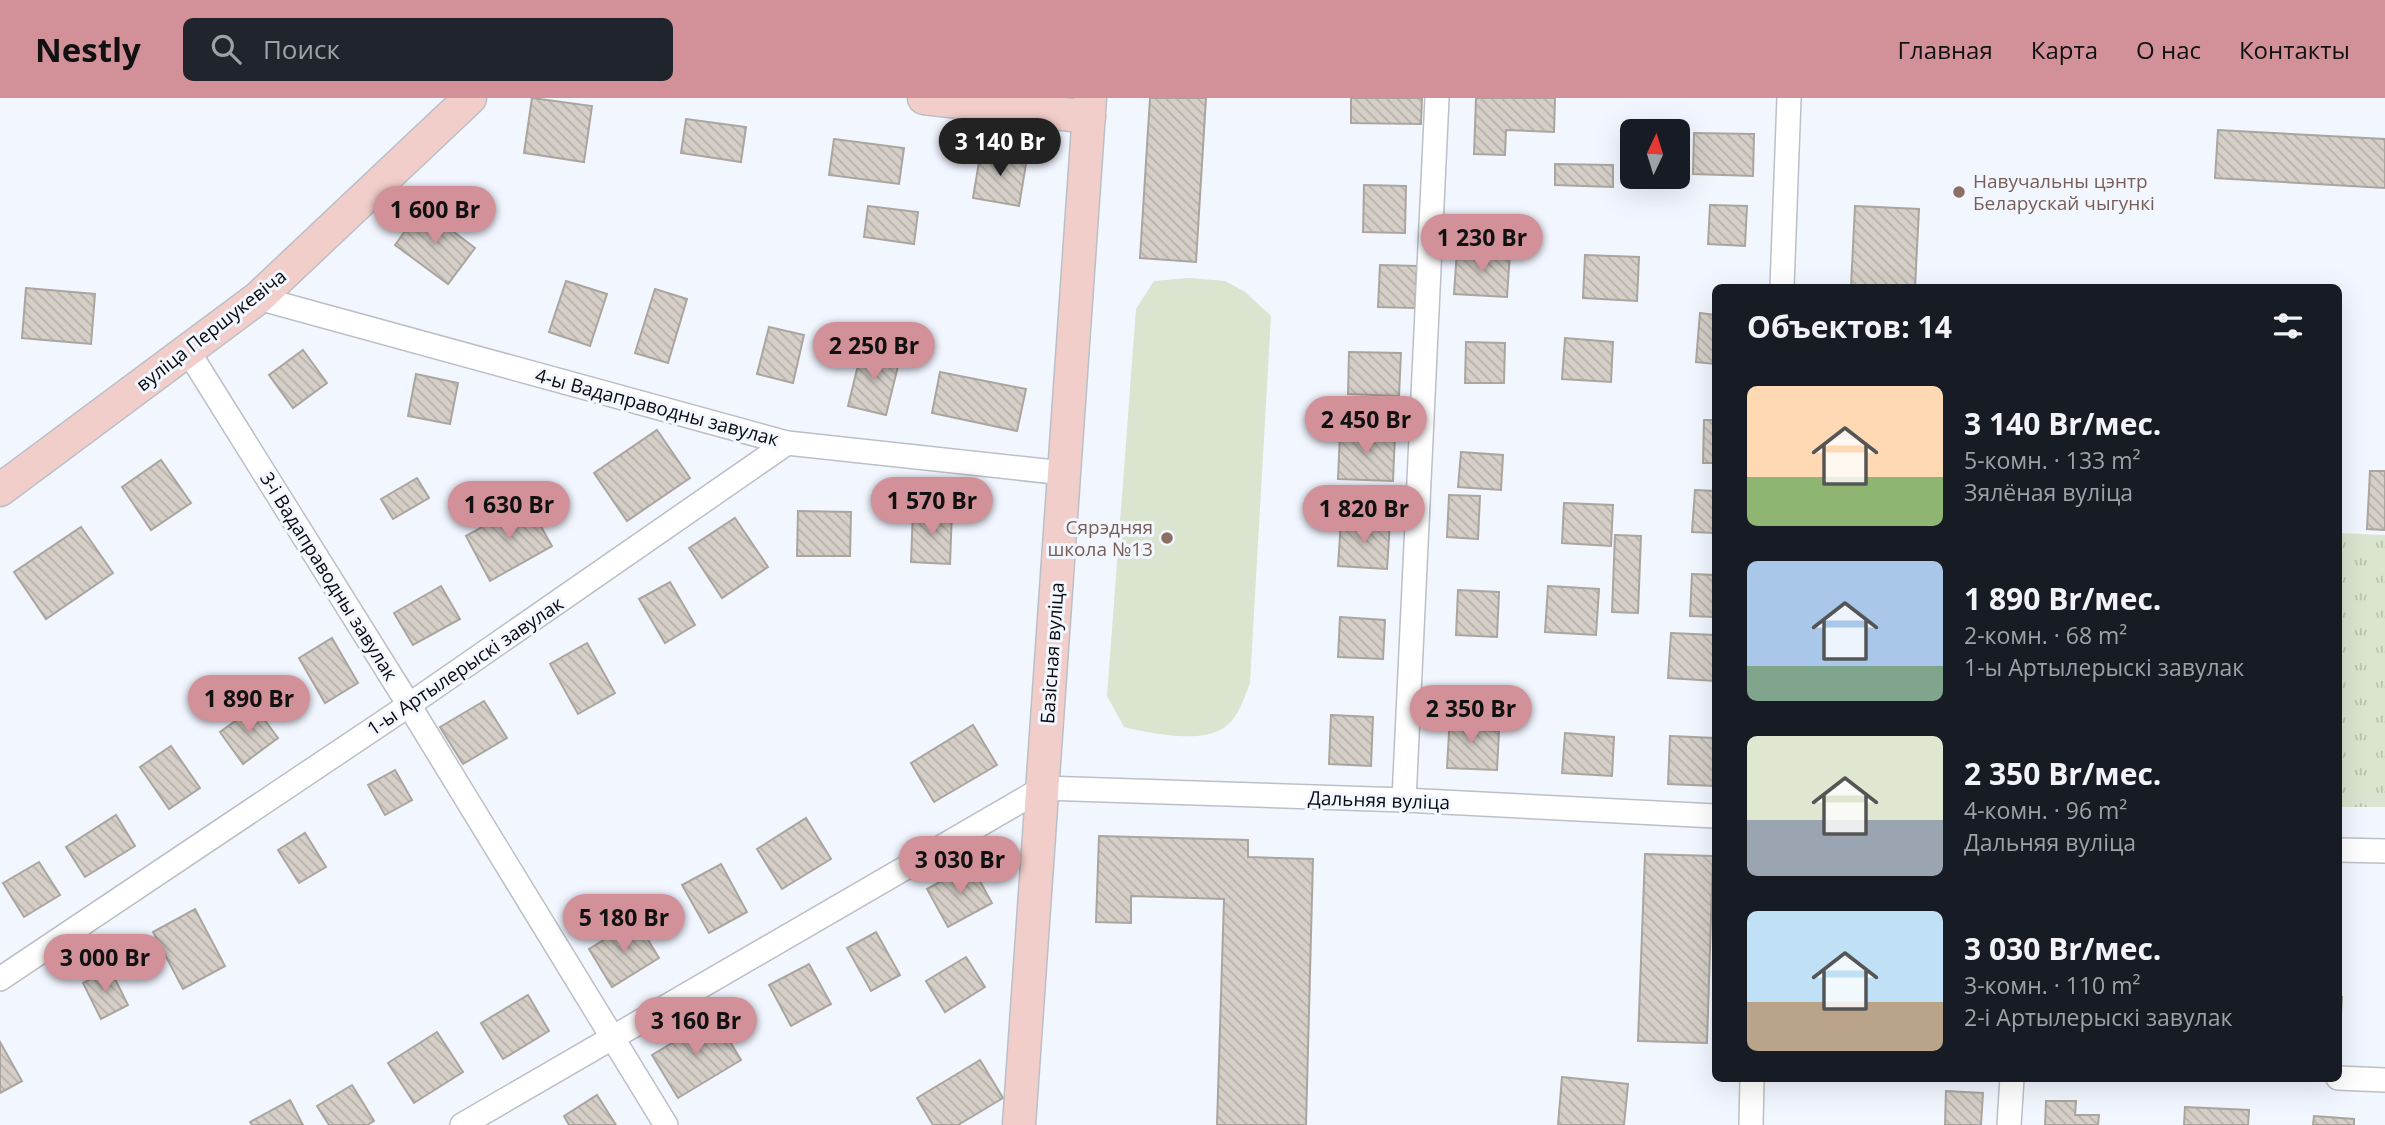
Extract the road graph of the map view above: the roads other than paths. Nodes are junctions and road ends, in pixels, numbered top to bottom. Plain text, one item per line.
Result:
1 (470, 98) edge
2 (924, 98) edge
3 (1437, 98) edge
4 (1788, 98) edge
5 (1090, 108) edge
6 (1782, 284) edge
7 (258, 298) junction
8 (188, 351) junction
9 (788, 443) junction
10 (1065, 472) junction
11 (0, 490) edge
12 (409, 705) junction
13 (1043, 788) junction
14 (1404, 800) junction
15 (1712, 816) edge
16 (2342, 850) edge
17 (2385, 851) edge
18 (0, 979) edge
19 (612, 1037) junction
20 (2342, 1078) edge
21 (2385, 1080) edge
22 (1752, 1082) edge
23 (2012, 1082) edge
24 (462, 1125) edge
25 (666, 1125) edge
26 (1019, 1125) edge
27 (1751, 1125) edge
28 (2009, 1125) edge

1 - 7 main road, вуліца Першукевіча
2 - 5 main road
3 - 14 street
4 - 6 street
5 - 10 main road, Базісная вуліца
7 - 8 main road, вуліца Першукевіча
7 - 9 street, 4-ы Вадаправодны завулак
8 - 11 main road, вуліца Першукевіча
8 - 12 street, 3-і Вадаправодны завулак
9 - 10 street, 4-ы Вадаправодны завулак
9 - 12 street, 1-ы Артылерыскі завулак
10 - 13 main road, Базісная вуліца
12 - 18 street, 1-ы Артылерыскі завулак
12 - 19 street, 3-і Вадаправодны завулак
13 - 14 street, Дальняя вуліца
13 - 19 street
13 - 26 main road, Базісная вуліца
14 - 15 street, Дальняя вуліца
16 - 17 street
19 - 24 street
19 - 25 street, 3-і Вадаправодны завулак
20 - 21 street
22 - 27 street
23 - 28 street

